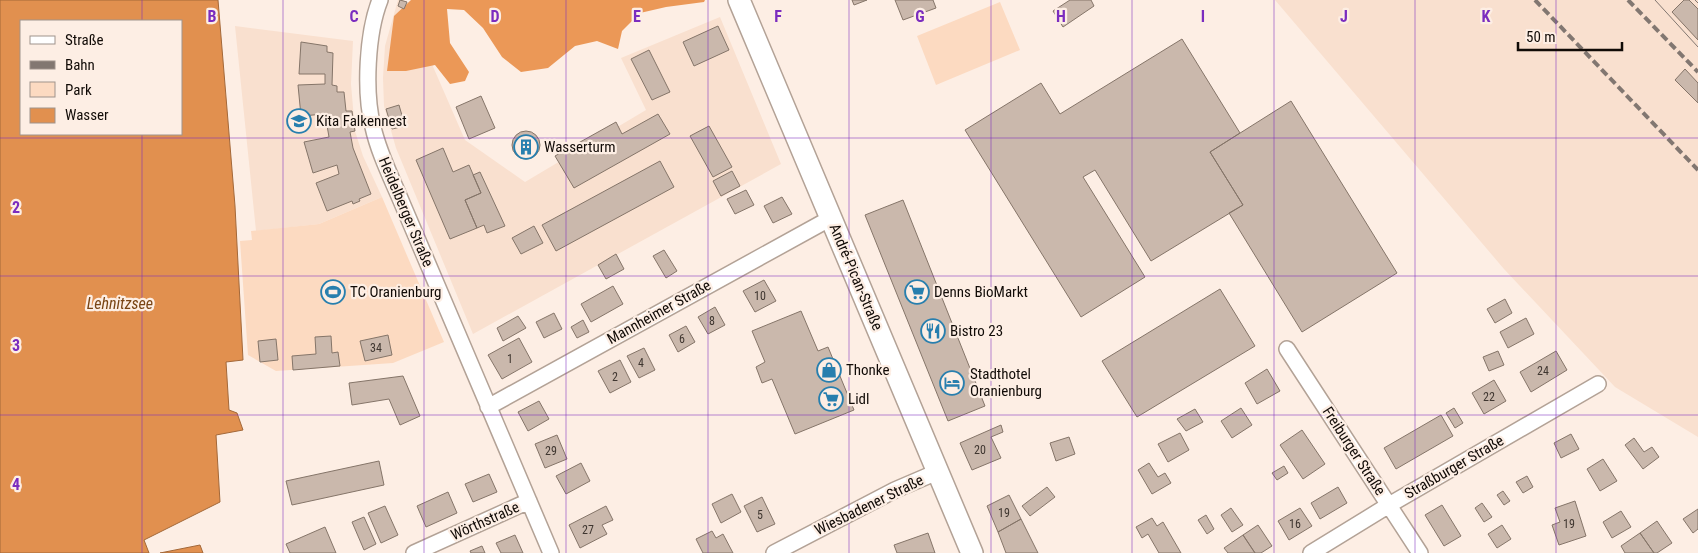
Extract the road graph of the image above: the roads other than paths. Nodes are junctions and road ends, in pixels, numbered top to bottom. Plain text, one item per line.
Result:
1 (380, 0) edge
2 (740, 0) edge
3 (831, 218) junction
4 (1287, 349) dead end
5 (1598, 384) dead end
6 (488, 407) junction
7 (937, 472) junction
8 (528, 501) junction
9 (1389, 505) junction
10 (414, 553) edge
11 (551, 553) edge
12 (774, 553) edge
13 (972, 553) edge
14 (1311, 553) edge
15 (1420, 553) edge

1 - 6 street, Heidelberger Straße
2 - 3 street, André-Pican-Straße
3 - 6 street, Mannheimer Straße
3 - 7 street, André-Pican-Straße
4 - 9 street, Freiburger Straße
5 - 9 street, Straßburger Straße
6 - 8 street, Heidelberger Straße
7 - 12 street, Wiesbadener Straße
7 - 13 street, André-Pican-Straße
8 - 10 street, Wörthstraße
8 - 11 street, Heidelberger Straße
9 - 14 street, Straßburger Straße
9 - 15 street, Freiburger Straße

